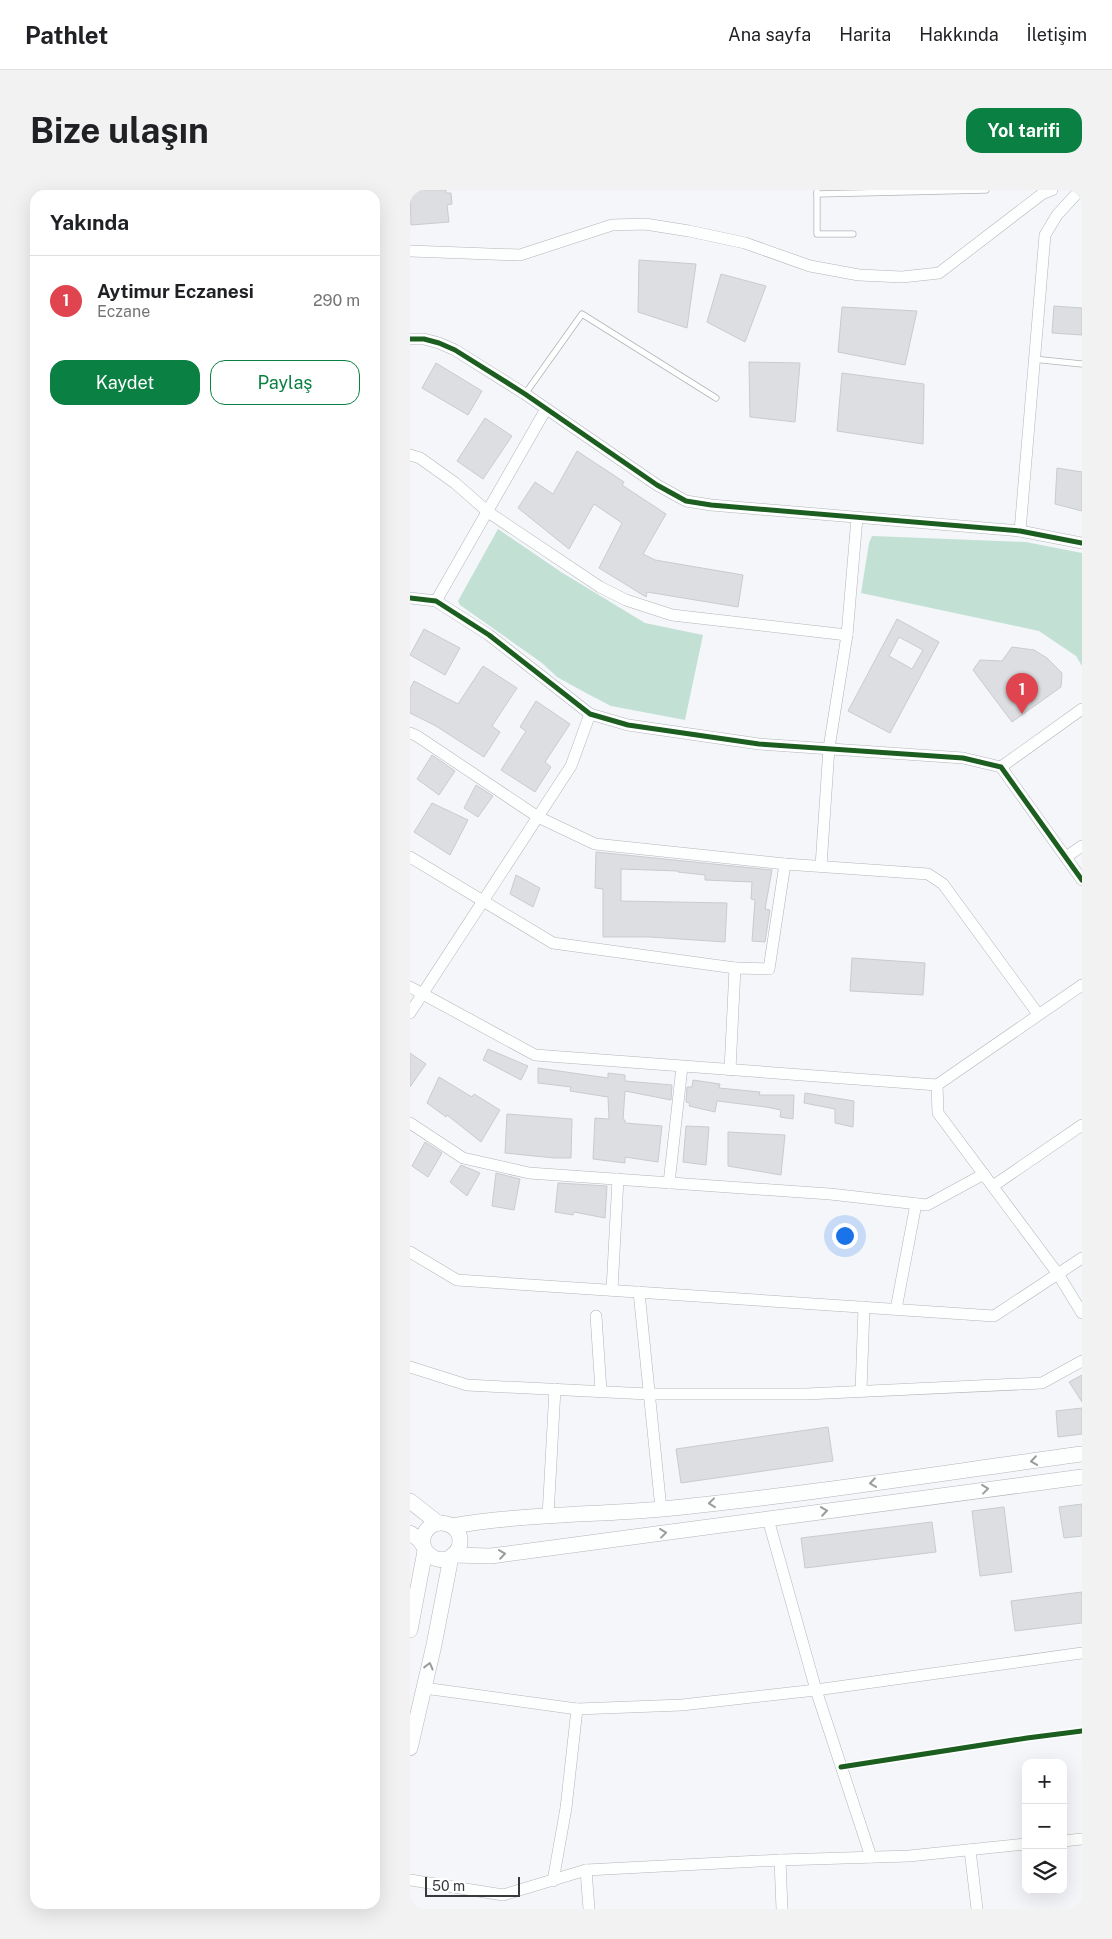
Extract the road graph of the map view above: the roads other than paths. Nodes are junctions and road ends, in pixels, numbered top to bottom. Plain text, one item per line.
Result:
1 (986, 190) edge
2 (1052, 190) edge
3 (1080, 190) edge
4 (817, 192) edge
5 (853, 234) dead end
6 (410, 251) edge
7 (410, 339) edge
8 (1033, 359) junction
9 (1082, 364) edge
10 (526, 394) junction
11 (716, 398) dead end
12 (546, 409) junction
13 (410, 455) edge
14 (488, 512) junction
15 (857, 518) junction
16 (1020, 531) junction
17 (1082, 543) edge
18 (410, 598) edge
19 (436, 601) junction
20 (847, 635) junction
21 (1082, 709) edge
22 (590, 714) junction
23 (410, 733) edge
24 (829, 748) junction
25 (1001, 767) junction
26 (538, 817) junction
27 (1082, 846) edge
28 (410, 857) edge
29 (1066, 857) junction
30 (785, 864) junction
31 (821, 866) junction
32 (1082, 880) edge
33 (483, 901) junction
34 (735, 968) junction
35 (1082, 986) edge
36 (410, 987) edge
37 (422, 994) junction
38 (410, 1013) edge
39 (1038, 1014) junction
40 (682, 1067) junction
41 (730, 1070) junction
42 (937, 1085) junction
43 (410, 1122) edge
44 (1082, 1125) edge
45 (984, 1174) junction
46 (618, 1179) junction
47 (669, 1183) junction
48 (993, 1186) junction
49 (916, 1204) junction
50 (410, 1252) edge
51 (1082, 1258) edge
52 (1058, 1274) junction
53 (612, 1290) junction
54 (639, 1292) junction
55 (864, 1307) junction
56 (896, 1309) junction
57 (1082, 1313) edge
58 (596, 1316) dead end
59 (1082, 1360) edge
60 (410, 1367) edge
61 (556, 1389) junction
62 (861, 1391) junction
63 (601, 1392) junction
64 (648, 1394) junction
65 (1082, 1454) edge
66 (1082, 1476) edge
67 (410, 1502) edge
68 (661, 1509) junction
69 (548, 1516) junction
70 (768, 1519) junction
71 (445, 1524) junction
72 (410, 1533) edge
73 (424, 1547) junction
74 (452, 1556) junction
75 (410, 1630) edge
76 (1082, 1653) edge
77 (424, 1688) junction
78 (816, 1690) junction
79 (577, 1709) junction
80 (410, 1748) edge
81 (1082, 1839) edge
82 (1067, 1841) edge
83 (1022, 1844) edge
84 (970, 1850) junction
85 (871, 1857) junction
86 (780, 1860) junction
87 (586, 1870) junction
88 (410, 1880) edge
89 (553, 1881) junction
90 (589, 1909) edge
91 (782, 1909) edge
92 (977, 1909) edge

1 - 4 lane
2 - 6 street
3 - 8 street
4 - 5 lane
7 - 10 street
8 - 9 lane
8 - 16 street
10 - 11 lane
10 - 12 street
12 - 14 street
12 - 15 street
13 - 14 street
14 - 19 street
14 - 20 street
15 - 16 street
15 - 20 street
16 - 17 street
18 - 19 street
19 - 22 street
20 - 24 street
21 - 25 street
22 - 24 street
22 - 26 street
23 - 26 street
24 - 25 street
24 - 31 street
25 - 29 street
26 - 30 street
26 - 33 street
27 - 29 street
28 - 33 street
29 - 32 street
30 - 31 street
30 - 34 street
31 - 39 street
33 - 34 street
33 - 37 street
34 - 41 street
35 - 39 street
36 - 37 street
37 - 38 street
37 - 40 street
39 - 42 street
40 - 41 street
40 - 47 street
41 - 42 street
42 - 45 street
43 - 46 street
44 - 48 street
45 - 48 street
45 - 49 street
46 - 47 street
46 - 53 street
47 - 49 street
48 - 52 street
49 - 56 street
50 - 53 street
51 - 52 street
52 - 56 street
52 - 57 street
53 - 54 street
54 - 55 street
54 - 64 street
55 - 56 street
55 - 62 street
58 - 63 street
59 - 62 street
60 - 61 street
61 - 63 street
61 - 69 street
62 - 64 street
63 - 64 street
64 - 68 street
65 -> 68 main road
70 -> 66 main road
67 - 71 main road
68 - 69 main road
69 - 71 main road
74 -> 70 main road
70 - 78 street
71 - 73 main road
71 - 74 main road
72 - 73 main road
73 - 74 main road
73 - 75 main road
77 -> 74 main road
76 - 78 street
77 - 79 street
77 - 80 main road
78 - 79 street
78 - 85 street
79 - 89 street
81 - 82 street
83 - 84 street
84 - 85 street
84 - 92 street
85 - 86 street
86 - 87 street
86 - 91 street
87 - 89 street
87 - 90 street
88 - 89 street

